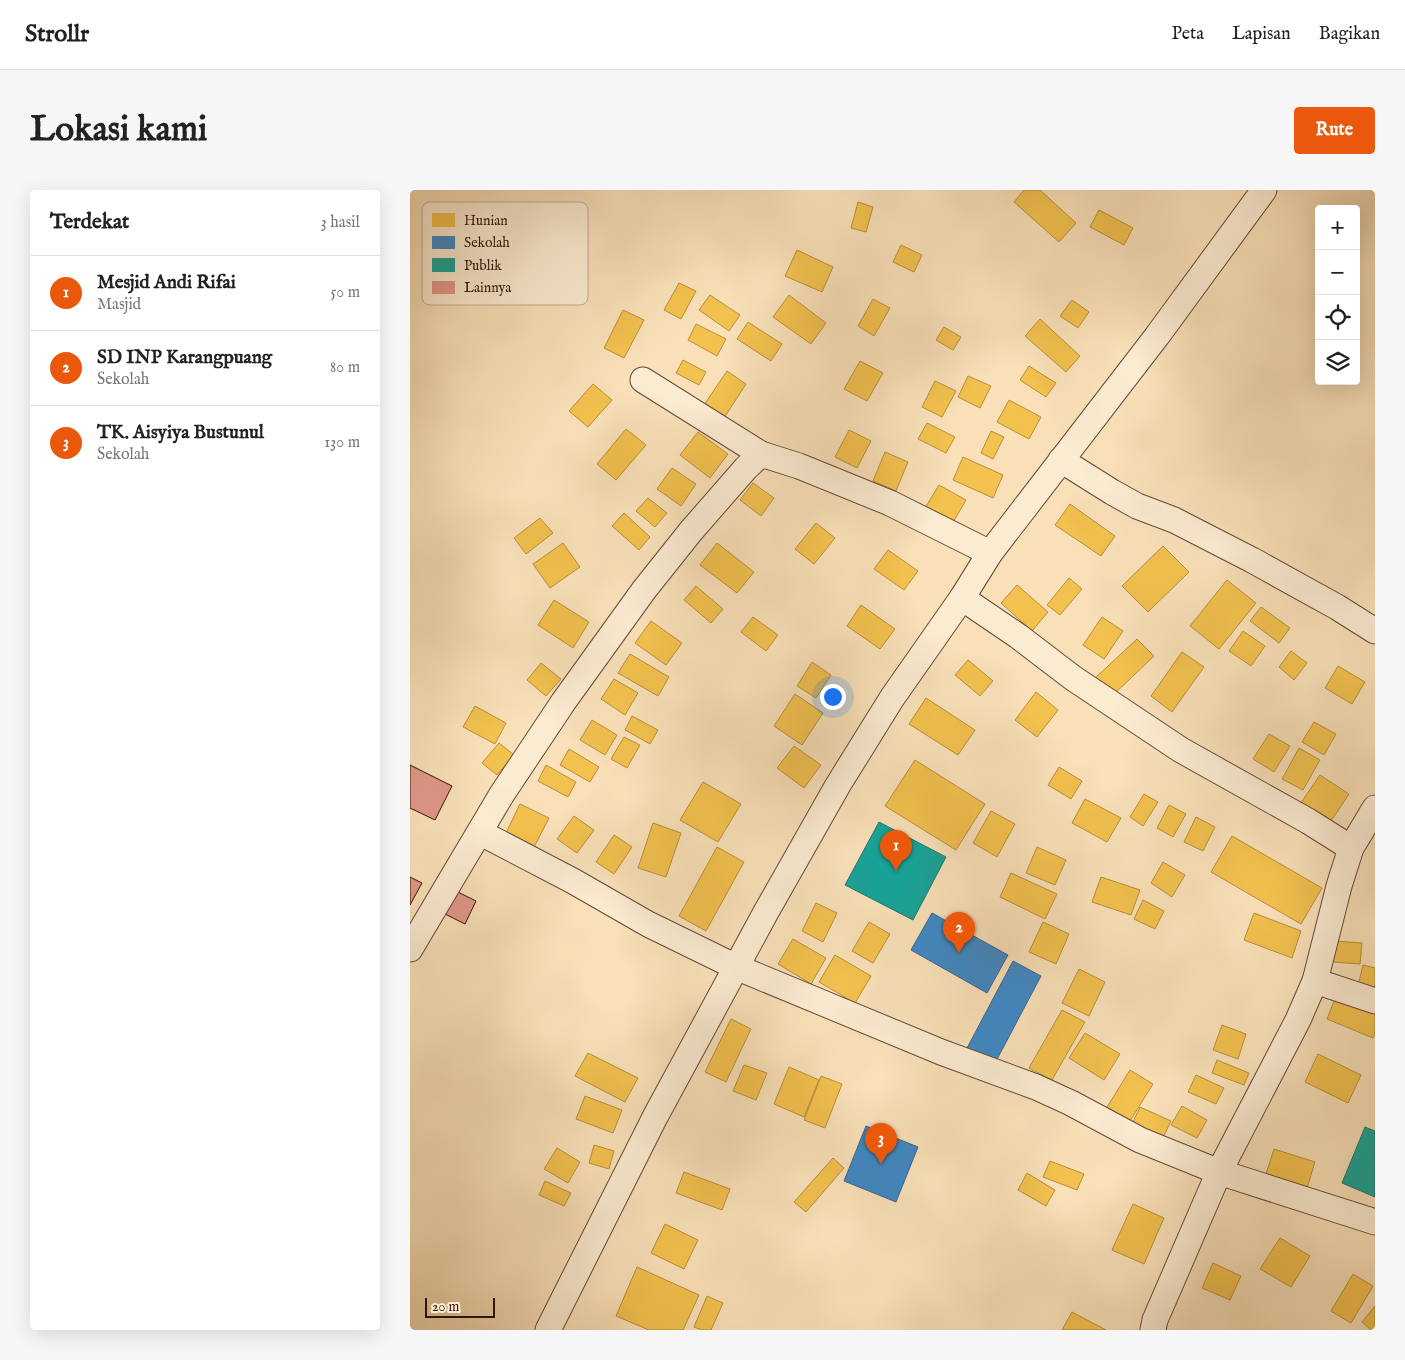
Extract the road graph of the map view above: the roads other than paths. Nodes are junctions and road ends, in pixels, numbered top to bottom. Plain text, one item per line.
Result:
1 (1264, 190) edge
2 (643, 380) dead end
3 (761, 454) junction
4 (1061, 460) junction
5 (990, 553) junction
6 (962, 598) junction
7 (1375, 631) edge
8 (1375, 808) edge
9 (481, 833) junction
10 (1351, 848) junction
11 (410, 949) edge
12 (736, 967) junction
13 (1316, 981) junction
14 (1375, 1001) edge
15 (1219, 1172) junction
16 (1375, 1222) edge
17 (548, 1330) edge
18 (1153, 1330) edge

1 - 4 street
2 - 3 street
3 - 5 street
3 - 9 street
4 - 5 street
4 - 7 street
5 - 6 street
6 - 10 street
6 - 12 street
8 - 10 street
9 - 11 street
9 - 12 street
10 - 13 street
12 - 15 street
12 - 17 street
13 - 14 street
13 - 15 street
15 - 16 street
15 - 18 street

